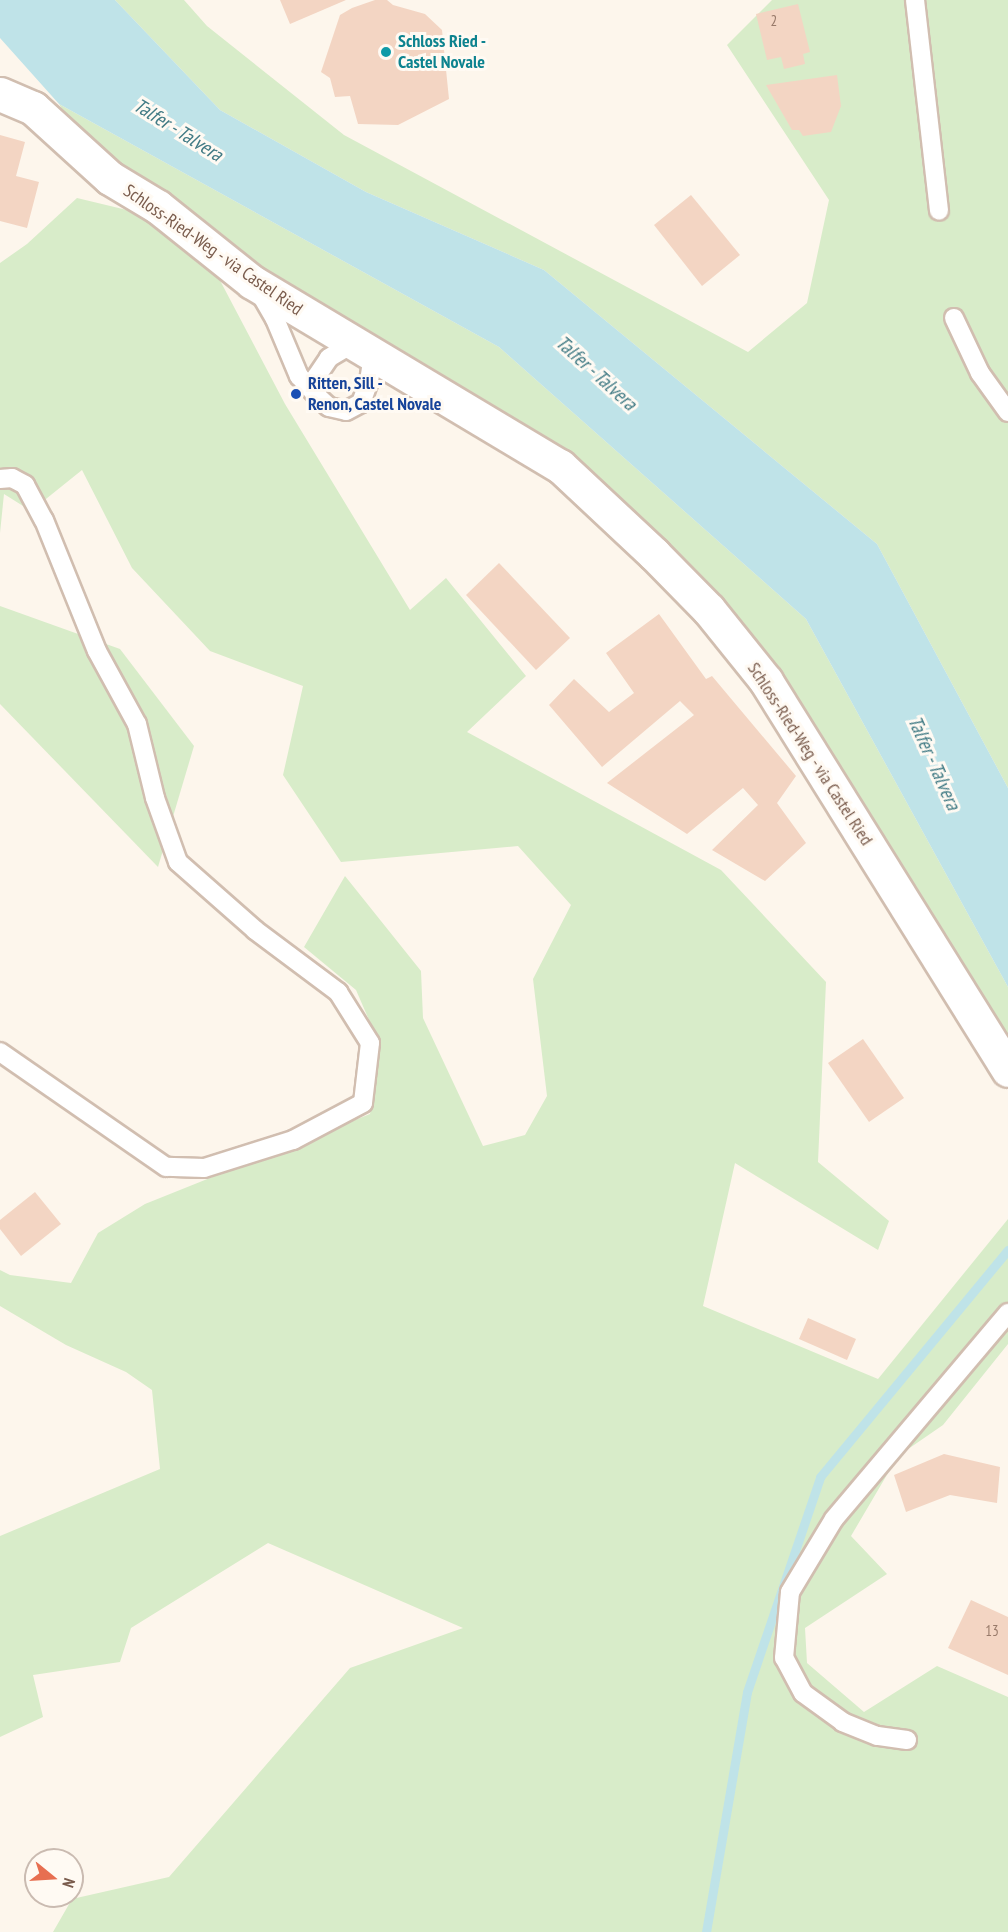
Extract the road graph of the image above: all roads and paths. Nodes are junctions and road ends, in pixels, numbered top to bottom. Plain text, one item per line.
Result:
1 (915, 0) edge
2 (0, 94) edge
3 (939, 211) dead end
4 (252, 282) junction
5 (954, 318) dead end
6 (363, 350) junction
7 (317, 396) junction
8 (1008, 412) edge
9 (0, 479) edge
10 (0, 1052) edge
11 (1008, 1070) edge
12 (1008, 1313) edge
13 (907, 1740) dead end

1 - 3 lane
2 - 4 street, Schloss-Ried-Weg - via Castel Ried
4 - 6 street, Schloss-Ried-Weg - via Castel Ried
4 - 7 lane
5 - 8 lane
6 - 7 lane
6 - 7 lane
6 - 11 street, Schloss-Ried-Weg - via Castel Ried
9 - 10 lane
12 - 13 lane

